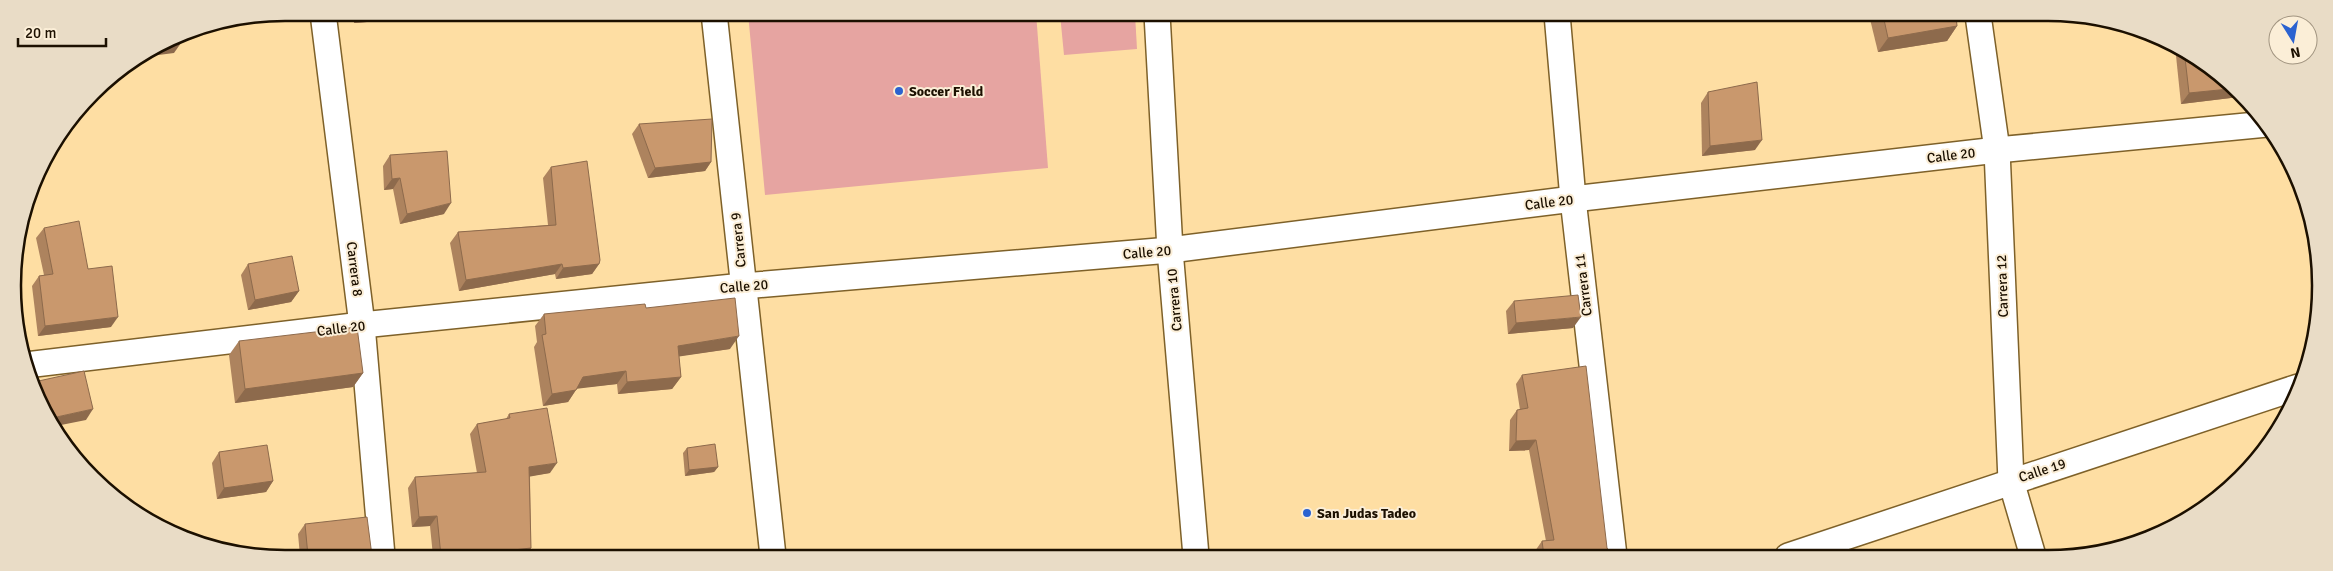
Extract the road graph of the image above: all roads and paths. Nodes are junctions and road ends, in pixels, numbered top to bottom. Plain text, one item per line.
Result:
1 (324, 21) edge
2 (715, 21) edge
3 (1157, 21) edge
4 (1558, 21) edge
5 (1979, 21) edge
6 (2257, 125) edge
7 (1997, 150) junction
8 (1573, 199) junction
9 (1170, 250) junction
10 (743, 286) junction
11 (362, 325) junction
12 (33, 365) edge
13 (2290, 391) edge
14 (2011, 481) junction
15 (381, 550) edge
16 (772, 550) edge
17 (1195, 550) edge
18 (1613, 550) edge
19 (1806, 550) edge
20 (2031, 550) edge

1 - 11 street, Carrera 8
2 - 10 street, Carrera 9
3 - 9 street, Carrera 10
4 - 8 street, Carrera 11
5 - 7 street, Carrera 12
6 - 7 street, Calle 20
7 - 8 street, Calle 20
7 - 14 street, Carrera 12
8 - 9 street, Calle 20
8 - 18 street, Carrera 11
9 - 10 street, Calle 20
9 - 17 street, Carrera 10
10 - 11 street, Calle 20
10 - 16 street, Carrera 9
11 - 12 street, Calle 20
11 - 15 street, Carrera 8
13 - 14 street, Calle 19
14 - 19 street, Calle 19
14 - 20 street, Carrera 12

